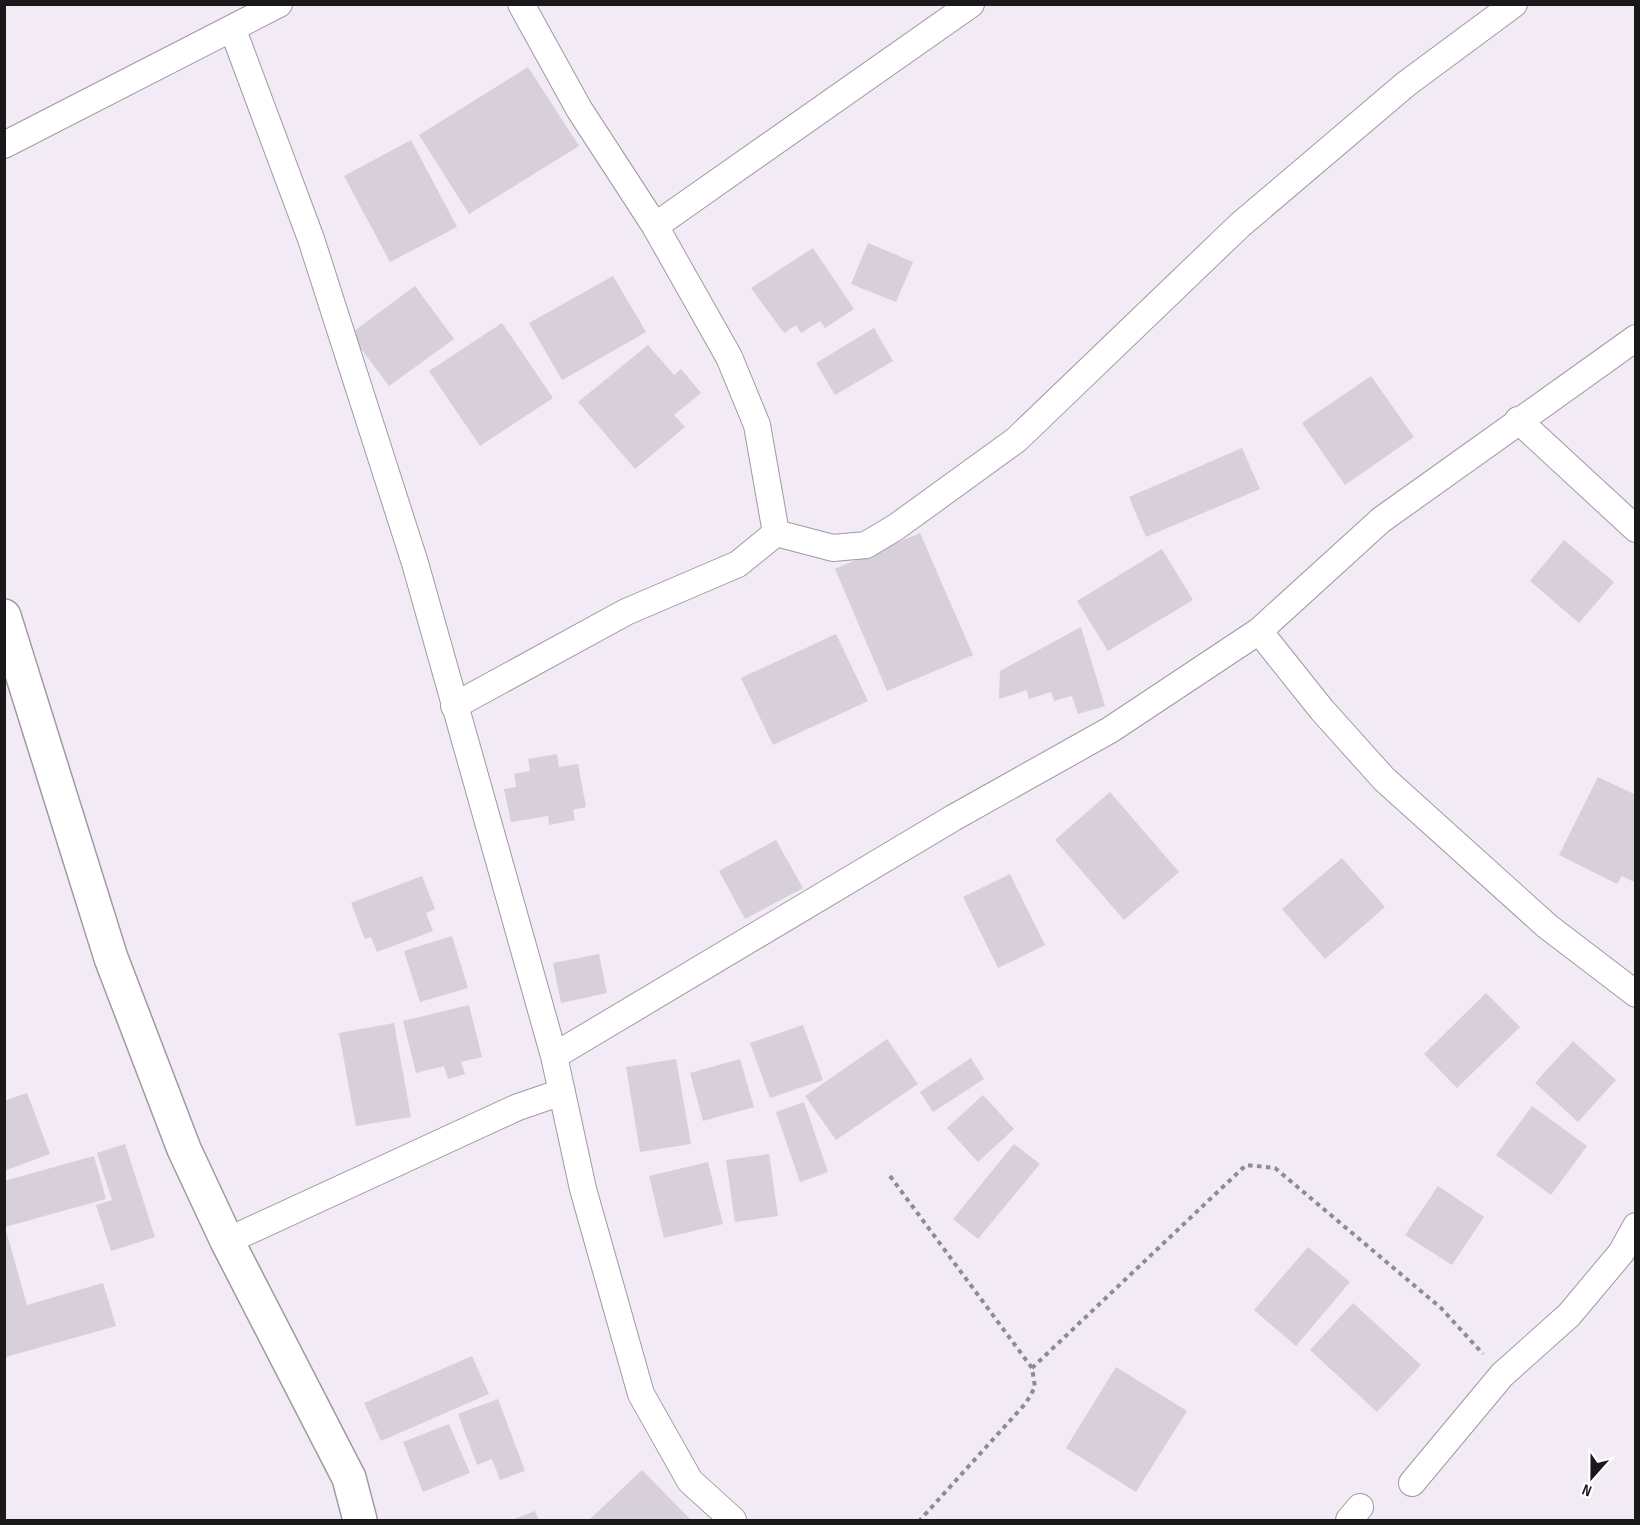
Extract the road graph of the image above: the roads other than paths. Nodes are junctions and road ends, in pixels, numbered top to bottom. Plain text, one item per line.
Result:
1 (279, 4) edge
2 (520, 4) edge
3 (971, 4) edge
4 (1515, 4) edge
5 (233, 30) junction
6 (4, 145) edge
7 (655, 226) junction
8 (1635, 338) edge
9 (1518, 420) junction
10 (1635, 529) edge
11 (776, 533) junction
12 (4, 616) edge
13 (1259, 631) junction
14 (454, 706) junction
15 (1635, 994) edge
16 (554, 1056) junction
17 (562, 1092) junction
18 (1635, 1226) edge
19 (227, 1241) junction
20 (1412, 1483) dead end
21 (360, 1521) edge
22 (733, 1521) edge

1 - 5 street
2 - 7 street
3 - 7 street
4 - 11 street
5 - 6 street
5 - 14 street
7 - 11 street
8 - 9 street
9 - 10 street
9 - 13 street
11 - 14 street
12 - 19 street
13 - 15 street
13 - 16 street
14 - 16 street
16 - 17 street
17 - 19 street
17 - 22 street
18 - 20 street
19 - 21 street

